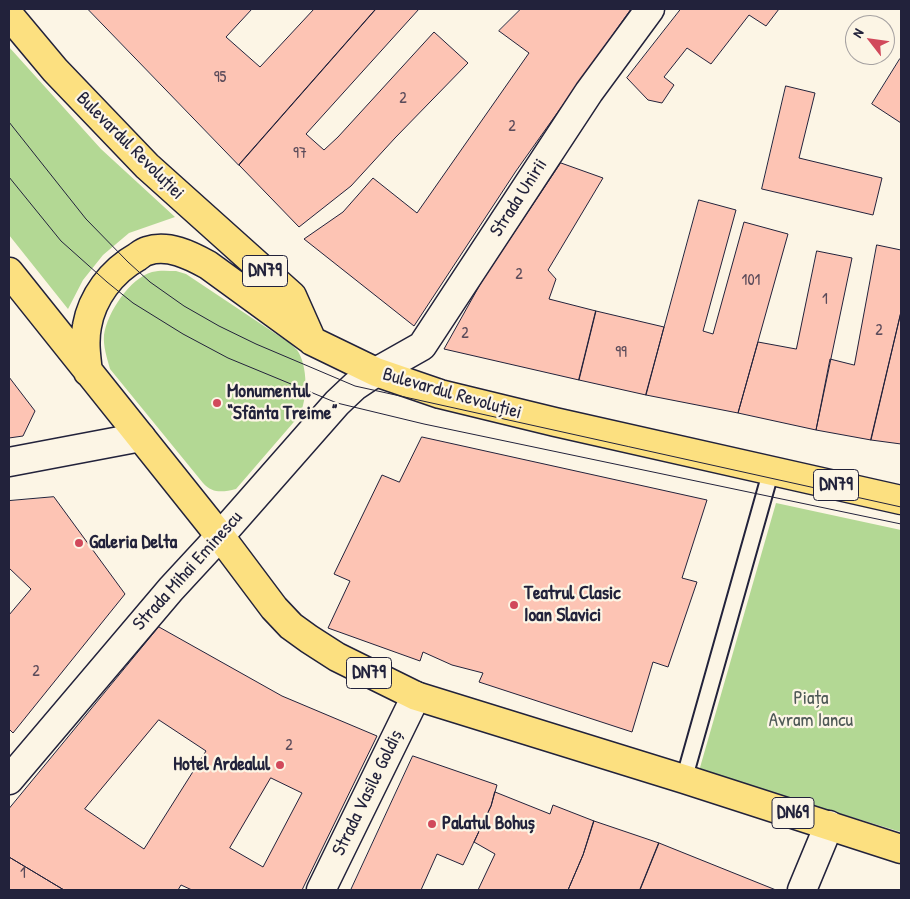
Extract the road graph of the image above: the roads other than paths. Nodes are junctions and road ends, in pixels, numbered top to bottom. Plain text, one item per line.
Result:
1 (650, 9) edge
2 (9, 15) edge
3 (9, 272) edge
4 (312, 341) junction
5 (88, 372) junction
6 (376, 372) junction
7 (140, 437) junction
8 (9, 462) edge
9 (771, 471) junction
10 (901, 500) edge
11 (220, 536) junction
12 (416, 696) junction
13 (684, 779) junction
14 (9, 780) edge
15 (829, 825) junction
16 (901, 849) edge
17 (321, 890) edge
18 (802, 890) edge

1 - 6 street, Strada Unirii
2 - 4 main road, Bulevardul Revoluției / DN79
3 - 5 main road, DN79
4 - 5 main road
4 - 6 main road, Bulevardul Revoluției / DN79
5 - 7 main road, DN79
6 - 9 main road, Bulevardul Revoluției / DN79
6 - 11 street, Strada Mihai Eminescu
7 - 8 street
7 - 11 main road, DN79
9 - 10 main road, DN79
9 - 13 lane
11 - 12 main road, DN79
11 - 14 street, Strada Mihai Eminescu
12 - 13 main road, DN79
12 - 17 street, Strada Vasile Goldiș
13 - 15 main road, DN69
15 - 16 main road, DN69
15 - 18 street

